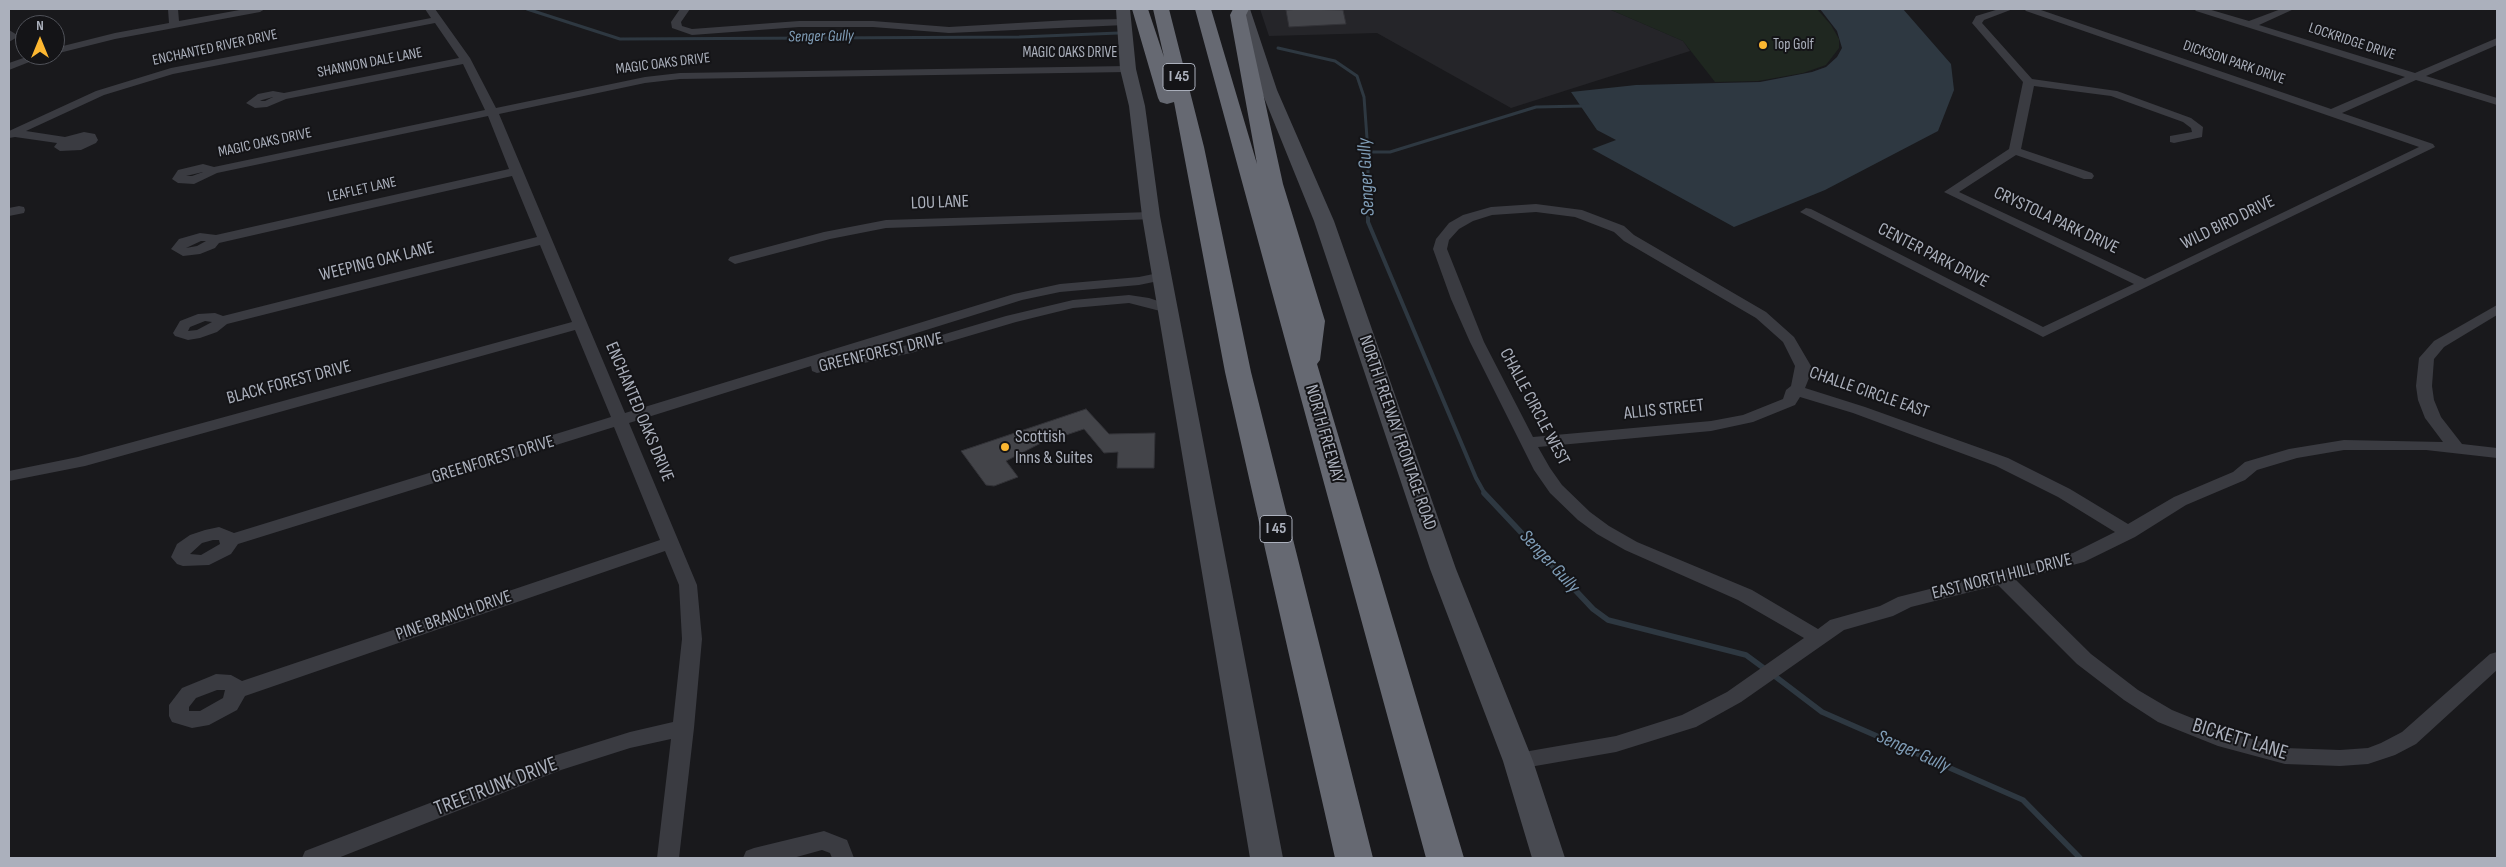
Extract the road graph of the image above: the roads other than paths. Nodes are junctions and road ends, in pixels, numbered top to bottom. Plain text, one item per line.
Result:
1 (173, 9) edge
2 (260, 9) edge
3 (685, 9) edge
4 (1161, 9) edge
5 (1203, 9) edge
6 (1242, 9) edge
7 (2008, 9) edge
8 (2029, 9) edge
9 (2199, 9) edge
10 (2289, 9) edge
11 (1129, 13) edge
12 (434, 15) edge
13 (174, 24) junction
14 (2249, 24) junction
15 (9, 33) edge
16 (9, 39) edge
17 (2497, 41) edge
18 (65, 48) edge
19 (466, 60) junction
20 (1128, 69) junction
21 (2416, 77) junction
22 (2029, 82) junction
23 (281, 97) dead end
24 (2497, 102) edge
25 (492, 112) junction
26 (2332, 113) junction
27 (11, 134) edge
28 (2174, 139) dead end
29 (65, 141) dead end
30 (2429, 147) joint
31 (2015, 151) junction
32 (211, 171) dead end
33 (517, 171) junction
34 (2088, 176) dead end
35 (1204, 199) junction
36 (1806, 212) dead end
37 (1151, 216) junction
38 (1476, 216) joint
39 (214, 240) dead end
40 (543, 240) junction
41 (735, 260) dead end
42 (1163, 276) junction
43 (1114, 282) junction
44 (2145, 284) junction
45 (1111, 300) junction
46 (1168, 309) junction
47 (2497, 309) edge
48 (963, 313) junction
49 (220, 320) dead end
50 (579, 324) junction
51 (976, 330) junction
52 (2043, 334) joint
53 (1305, 368) junction
54 (756, 380) junction
55 (1794, 390) junction
56 (622, 421) junction
57 (1528, 444) junction
58 (2456, 448) junction
59 (2497, 453) edge
60 (9, 476) edge
61 (2129, 533) junction
62 (230, 540) dead end
63 (672, 542) junction
64 (2002, 578) junction
65 (1817, 637) junction
66 (2497, 659) edge
67 (236, 691) dead end
68 (684, 728) junction
69 (1518, 761) junction
70 (781, 856) edge
71 (313, 858) edge
72 (668, 858) edge
73 (754, 858) edge
74 (843, 858) edge
75 (1267, 858) edge
76 (1354, 858) edge
77 (1446, 858) edge
78 (1549, 858) edge

1 - 13 street
2 - 13 street
3 - 11 street
4 - 35 highway, I 45
5 - 53 highway, NORTH FREEWAY / I 45
6 - 53 highway
6 - 69 main road, NORTH FREEWAY FRONTAGE ROAD
7 - 22 street
8 - 26 street, DICKSON PARK DRIVE
9 - 14 street, LOCKRIDGE DRIVE
10 - 14 street
11 - 20 main road
11 - 35 highway
12 - 19 street, ENCHANTED OAKS DRIVE
12 - 27 street, ENCHANTED RIVER DRIVE
13 - 18 street
14 - 21 street, LOCKRIDGE DRIVE
15 - 16 street
17 - 21 street
19 - 23 street, SHANNON DALE LANE
19 - 25 street, ENCHANTED OAKS DRIVE
20 - 25 street, MAGIC OAKS DRIVE
20 - 37 main road
21 - 24 street, LOCKRIDGE DRIVE
21 - 26 street
22 - 28 street
22 - 31 street
25 - 32 street, MAGIC OAKS DRIVE
25 - 33 street, ENCHANTED OAKS DRIVE
26 - 30 street, DICKSON PARK DRIVE
27 - 29 street
30 - 44 street, WILD BIRD DRIVE
31 - 34 street
31 - 44 street, CRYSTOLA PARK DRIVE
33 - 39 street, LEAFLET LANE
33 - 40 street, ENCHANTED OAKS DRIVE
35 - 76 highway, I 45
36 - 52 street, CENTER PARK DRIVE
37 - 41 street, LOU LANE
37 - 42 main road
38 - 55 street, CHALLE CIRCLE EAST
38 - 57 street, CHALLE CIRCLE WEST
40 - 49 street, WEEPING OAK LANE
40 - 50 street, ENCHANTED OAKS DRIVE
42 - 43 street, GREENFOREST DRIVE
42 - 46 main road
43 - 45 street
43 - 48 street, GREENFOREST DRIVE
44 - 52 street, WILD BIRD DRIVE
45 - 46 street, GREENFOREST DRIVE
45 - 51 street, GREENFOREST DRIVE
46 - 75 main road
47 - 58 street
48 - 51 street
48 - 54 street, GREENFOREST DRIVE
50 - 56 street, ENCHANTED OAKS DRIVE
50 - 60 street, BLACK FOREST DRIVE
51 - 54 street, GREENFOREST DRIVE
53 - 77 highway, NORTH FREEWAY / I 45
54 - 56 street, GREENFOREST DRIVE
55 - 57 street, ALLIS STREET
55 - 61 street, CHALLE CIRCLE EAST
56 - 62 street, GREENFOREST DRIVE
56 - 63 street, ENCHANTED OAKS DRIVE
57 - 65 street, CHALLE CIRCLE WEST
58 - 59 street, EAST NORTH HILL DRIVE
58 - 61 street, EAST NORTH HILL DRIVE
61 - 64 street, EAST NORTH HILL DRIVE
63 - 67 street, PINE BRANCH DRIVE
63 - 68 street, ENCHANTED OAKS DRIVE
64 - 65 street, EAST NORTH HILL DRIVE
64 - 66 street, BICKETT LANE
65 - 69 street, EAST NORTH HILL DRIVE
68 - 71 street, TREETRUNK DRIVE
68 - 72 street, ENCHANTED OAKS DRIVE
69 - 78 main road, NORTH FREEWAY FRONTAGE ROAD
70 - 73 street
70 - 74 street

